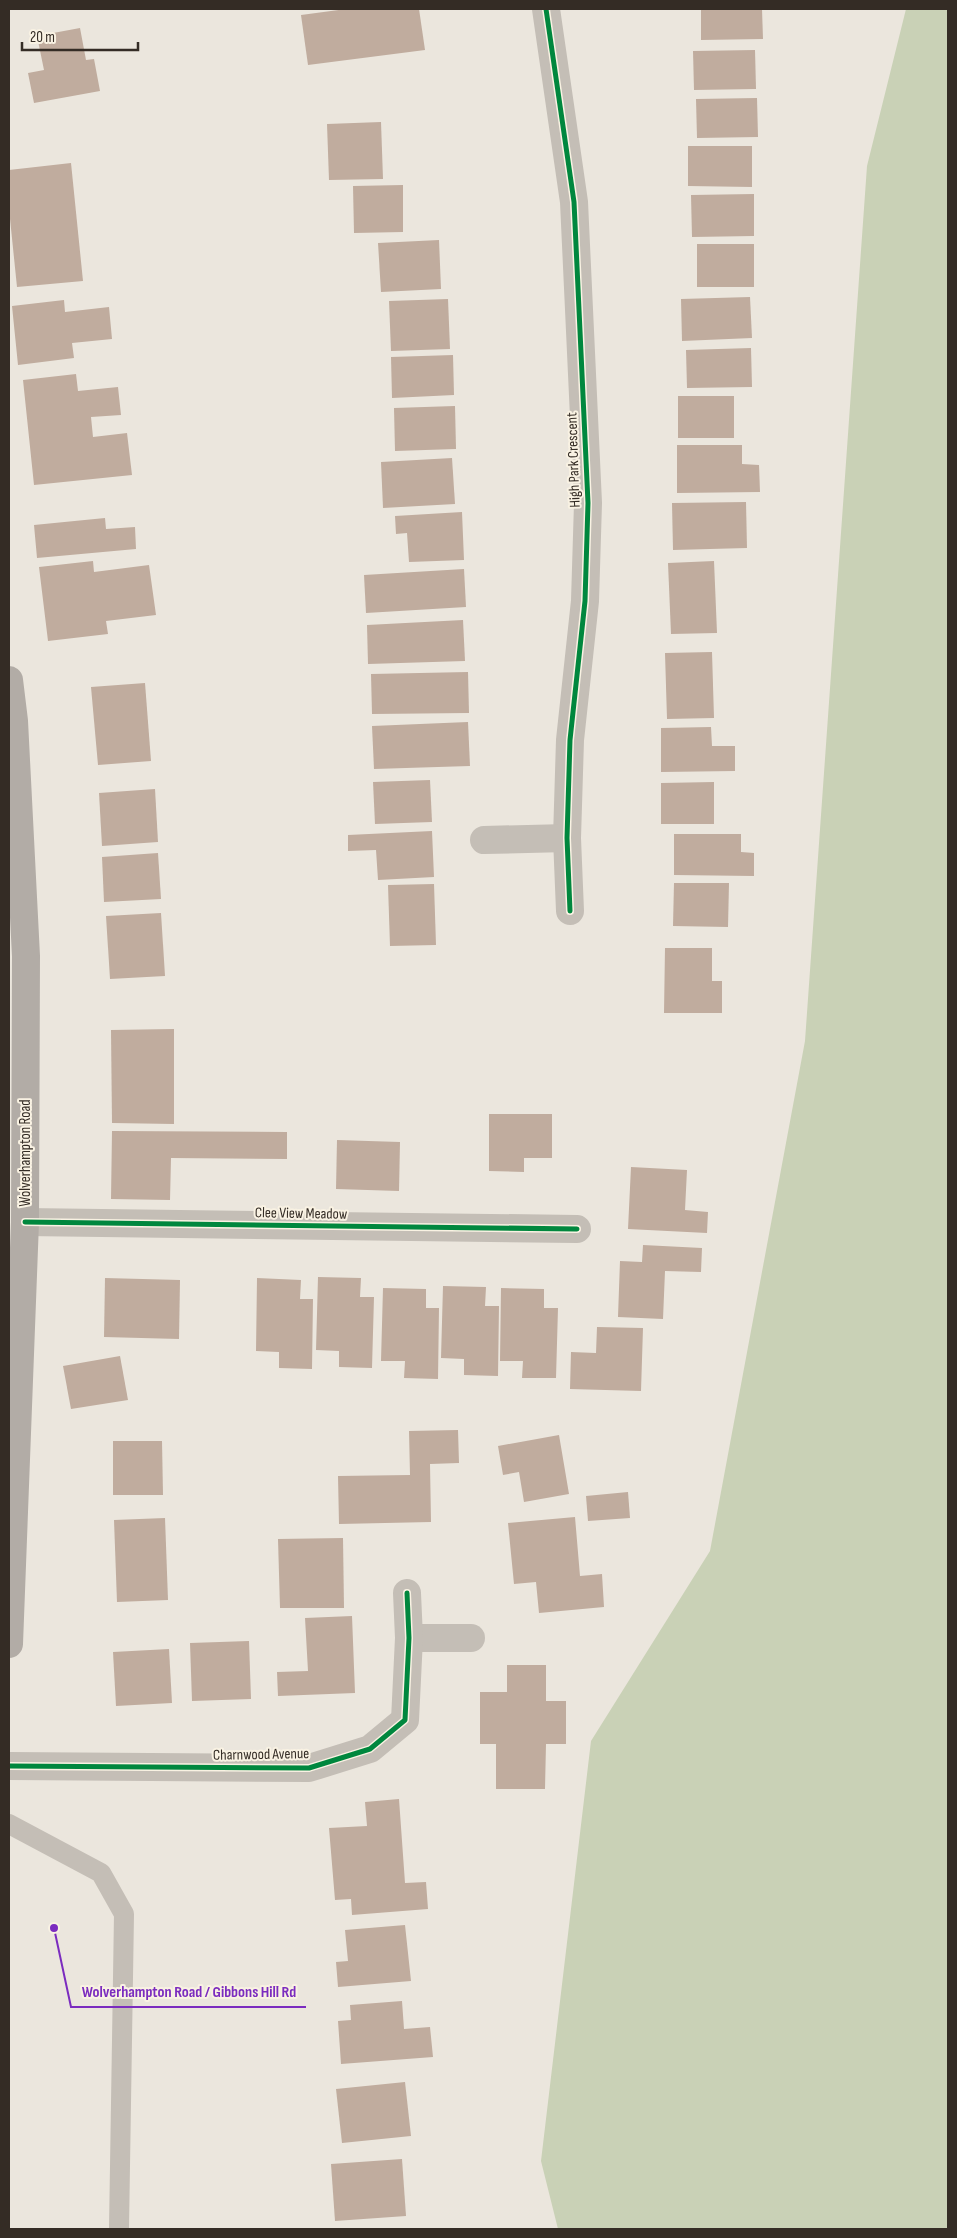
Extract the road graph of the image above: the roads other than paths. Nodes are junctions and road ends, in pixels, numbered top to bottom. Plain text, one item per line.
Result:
1 (546, 9) edge
2 (9, 680) edge
3 (567, 838) junction
4 (484, 840) dead end
5 (570, 911) dead end
6 (25, 1222) junction
7 (577, 1229) dead end
8 (407, 1594) dead end
9 (409, 1638) junction
10 (471, 1638) dead end
11 (9, 1644) edge
12 (9, 1766) edge
13 (9, 1824) edge
14 (118, 2229) edge

1 - 3 street, High Park Crescent
2 - 6 main road, Wolverhampton Road
3 - 4 street
3 - 5 street, High Park Crescent
6 - 7 street, Clee View Meadow
6 - 11 main road, Wolverhampton Road
8 - 9 street, Charnwood Avenue
9 - 10 street
9 - 12 street, Charnwood Avenue
13 - 14 lane

